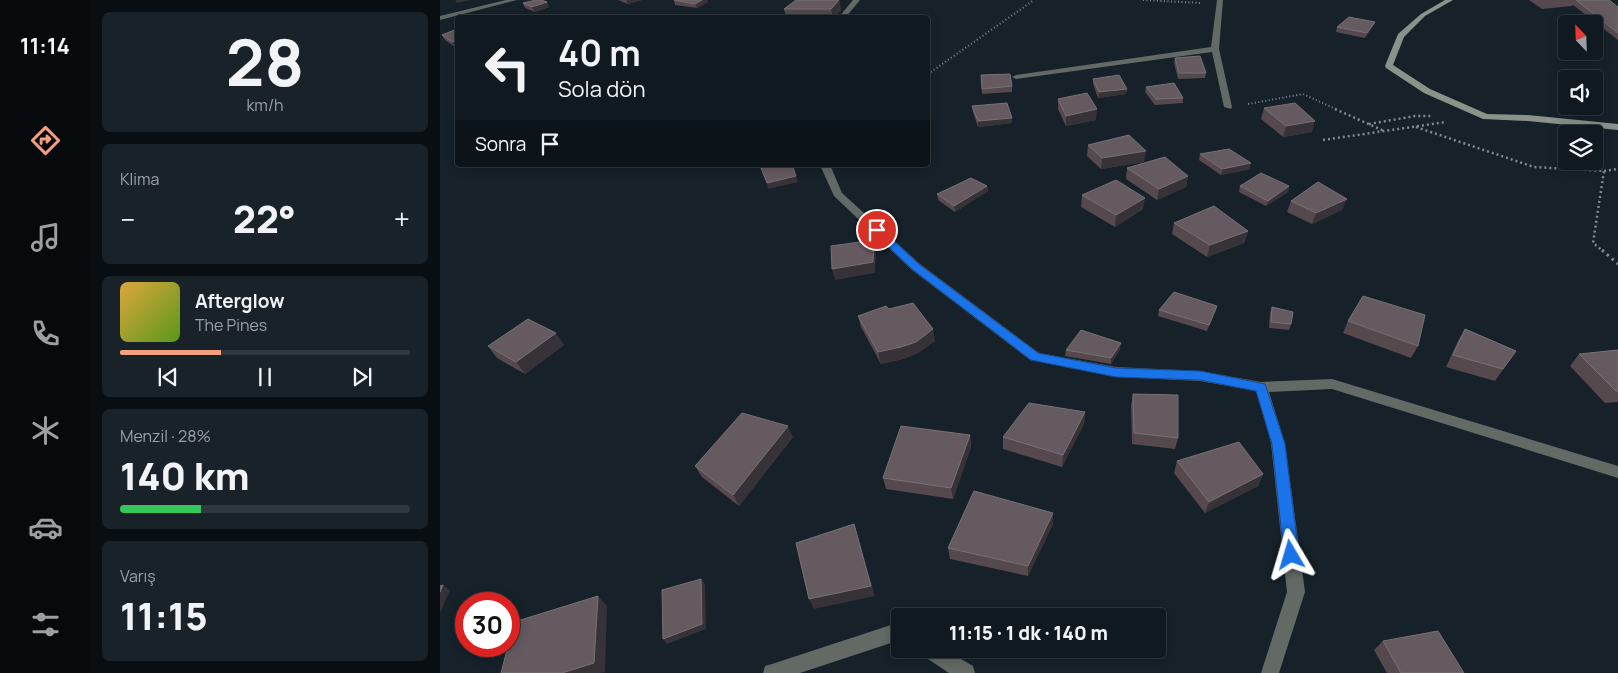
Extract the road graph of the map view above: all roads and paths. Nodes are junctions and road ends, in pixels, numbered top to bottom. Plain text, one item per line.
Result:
1 (514, 0) edge
2 (857, 0) edge
3 (1034, 0) edge
4 (1143, 0) edge
5 (1450, 0) edge
6 (1219, 2) edge
7 (844, 15) edge
8 (440, 18) edge
9 (1215, 49) junction
10 (930, 73) edge
11 (1016, 77) dead end
12 (1228, 107) joint
13 (1434, 116) dead end
14 (1486, 117) junction
15 (1368, 124) junction
16 (1416, 126) junction
17 (1618, 127) edge
18 (1384, 131) junction
19 (1323, 140) dead end
20 (826, 167) edge
21 (1618, 169) edge
22 (1604, 171) junction
23 (1618, 264) edge
24 (1261, 387) junction
25 (1618, 472) edge
26 (891, 634) edge
27 (942, 658) edge
28 (772, 673) edge
29 (966, 673) edge
30 (1270, 673) edge

1 - 8 street
2 - 7 street
3 - 10 path
4 - 6 path
5 - 14 street
6 - 9 street
9 - 11 street
9 - 12 street
12 - 15 path
13 - 15 path
14 - 16 path
14 - 17 street
15 - 18 path
16 - 18 path
16 - 22 path
18 - 19 path
20 - 24 street
21 - 22 path
22 - 23 path
24 - 25 street
24 - 30 street
26 - 28 street
27 - 29 street

